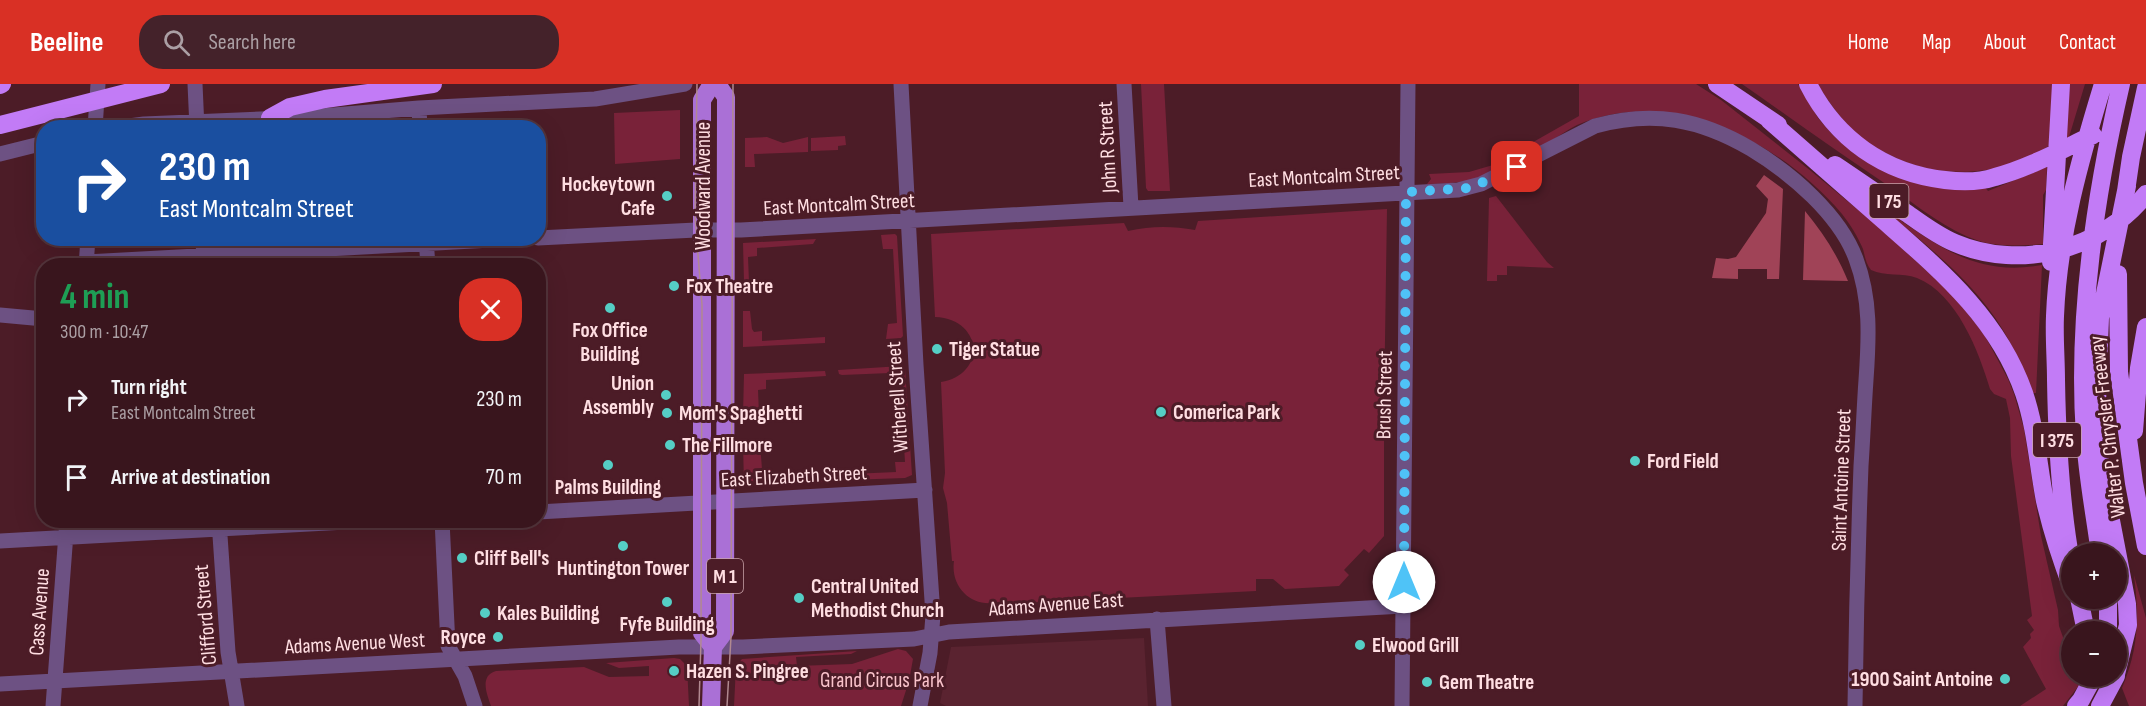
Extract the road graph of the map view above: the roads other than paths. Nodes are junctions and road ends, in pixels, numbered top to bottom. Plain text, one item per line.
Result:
1 (98, 84) edge
2 (161, 84) edge
3 (195, 84) edge
4 (433, 84) edge
5 (685, 84) edge
6 (712, 84) edge
7 (717, 84) edge
8 (902, 84) edge
9 (1124, 84) edge
10 (1408, 84) edge
11 (1717, 84) edge
12 (1808, 84) edge
13 (2061, 84) edge
14 (2103, 84) edge
15 (2121, 84) edge
16 (2146, 88) edge
17 (419, 108) junction
18 (2146, 110) edge
19 (270, 118) junction
20 (95, 120) edge
21 (197, 120) edge
22 (420, 120) edge
23 (1769, 120) junction
24 (0, 125) edge
25 (36, 145) edge
26 (0, 154) edge
27 (2127, 186) junction
28 (1406, 192) junction
29 (2146, 194) edge
30 (1131, 207) junction
31 (909, 220) junction
32 (702, 230) junction
33 (726, 230) junction
34 (546, 238) edge
35 (370, 246) edge
36 (1856, 257) joint
37 (237, 258) edge
38 (0, 315) edge
39 (2055, 316) junction
40 (36, 318) edge
41 (2146, 327) edge
42 (2131, 466) junction
43 (925, 490) junction
44 (725, 501) junction
45 (702, 502) junction
46 (546, 512) edge
47 (2103, 525) junction
48 (67, 528) edge
49 (184, 528) edge
50 (219, 528) edge
51 (442, 528) edge
52 (66, 538) junction
53 (0, 541) edge
54 (2069, 543) edge
55 (2101, 543) edge
56 (2146, 546) edge
57 (2061, 557) edge
58 (1403, 606) junction
59 (1156, 619) junction
60 (2127, 629) edge
61 (933, 635) junction
62 (713, 647) junction
63 (457, 660) junction
64 (231, 670) junction
65 (55, 681) junction
66 (0, 684) edge
67 (2088, 687) edge
68 (2103, 687) edge
69 (2110, 687) edge
70 (53, 706) edge
71 (237, 706) edge
72 (475, 706) edge
73 (711, 706) edge
74 (920, 706) edge
75 (1164, 706) edge
76 (1402, 706) edge
77 (1855, 706) edge
78 (2076, 706) edge
79 (2100, 706) edge
80 (2109, 706) edge

1 - 20 street
2 - 24 highway
3 - 21 street
4 - 19 highway
5 - 17 street
6 - 32 main road, Woodward Avenue / M 1
7 - 33 main road, Woodward Avenue / M 1
8 - 31 street, Witherell Street
9 - 30 street, John R Street
10 - 28 street, Brush Street
11 - 23 highway, I 75
12 - 18 highway
13 - 39 highway
14 - 39 highway, Walter P. Chrysler Freeway / I 375
15 - 47 highway
16 - 27 highway, Walter P. Chrysler Freeway
17 - 19 street
17 - 22 street
19 - 21 street
23 - 29 highway, I 75
23 - 57 highway
25 - 26 street
27 - 42 highway, Walter P. Chrysler Freeway
27 - 47 highway
28 - 30 street, East Montcalm Street
28 - 36 street, East Montcalm Street
28 - 58 street, Brush Street
30 - 31 street, East Montcalm Street
31 - 33 street, East Montcalm Street
31 - 43 street, Witherell Street
32 - 33 street, East Montcalm Street
32 - 34 street, East Montcalm Street
32 - 45 main road, Woodward Avenue / M 1
33 - 44 main road, Woodward Avenue / M 1
35 - 37 street
36 - 77 street, Saint Antoine Street
38 - 40 street
39 - 54 highway, Walter P. Chrysler Freeway / I 375
41 - 42 highway
42 - 56 highway, Walter P. Chrysler Freeway
43 - 44 street, East Elizabeth Street
43 - 61 street, Witherell Street
44 - 45 street, East Elizabeth Street
44 - 62 main road, Woodward Avenue / M 1
45 - 46 street, East Elizabeth Street
45 - 62 main road, Woodward Avenue / M 1
47 - 55 highway
47 - 60 highway
48 - 52 street, Cass Avenue
49 - 52 street
50 - 64 street, Clifford Street
51 - 63 street
52 - 53 street
52 - 65 street, Cass Avenue
58 - 59 street, Adams Avenue East
58 - 76 street, Brush Street
59 - 61 street, Adams Avenue East
59 - 75 street
61 - 62 street, Adams Avenue East
61 - 74 street, Witherell Street
62 - 63 street, Adams Avenue West
62 - 73 main road, Woodward Avenue
63 - 64 street, Adams Avenue West
63 - 72 street
64 - 65 street, Adams Avenue West
64 - 71 street, Clifford Street
65 - 66 street, Adams Avenue West
65 - 70 street, Cass Avenue
67 - 78 highway
68 - 80 highway
69 - 79 highway

